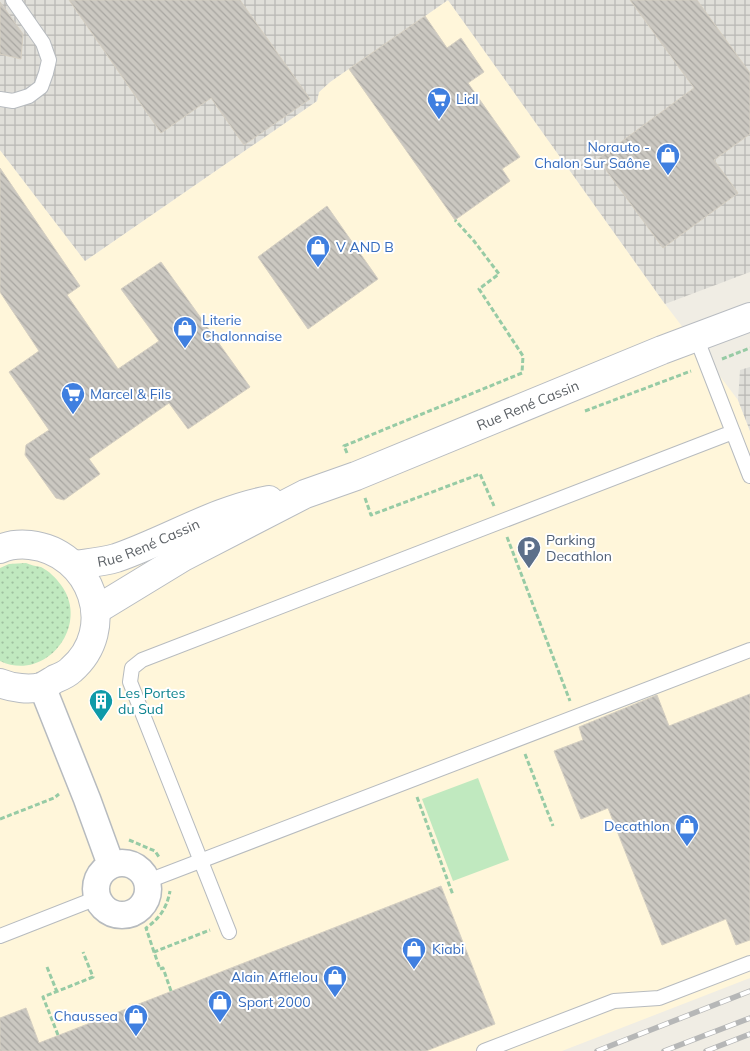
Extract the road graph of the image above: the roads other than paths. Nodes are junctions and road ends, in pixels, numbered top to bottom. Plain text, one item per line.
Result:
1 (12, 0) edge
2 (0, 99) edge
3 (750, 317) edge
4 (696, 337) junction
5 (733, 432) junction
6 (750, 476) edge
7 (305, 494) junction
8 (1, 547) edge
9 (74, 565) junction
10 (96, 610) junction
11 (750, 650) edge
12 (0, 684) edge
13 (42, 686) junction
14 (201, 860) junction
15 (111, 865) junction
16 (157, 878) junction
17 (97, 898) junction
18 (223, 929) road end
19 (0, 936) edge
20 (750, 963) edge
21 (484, 1051) edge

1 - 2 lane
3 - 4 main road, Rue René Cassin
4 - 5 lane
4 - 7 main road, Rue René Cassin
5 - 6 lane
5 - 14 lane
7 - 9 main road, Rue René Cassin
7 - 10 main road, Rue René Cassin
8 - 9 main road
9 - 10 main road
10 - 13 main road
11 - 14 lane
12 - 13 main road
13 - 15 street
14 - 16 lane
14 - 18 lane
15 - 16 street
15 - 17 street
16 - 17 street
17 - 19 lane
20 - 21 lane

